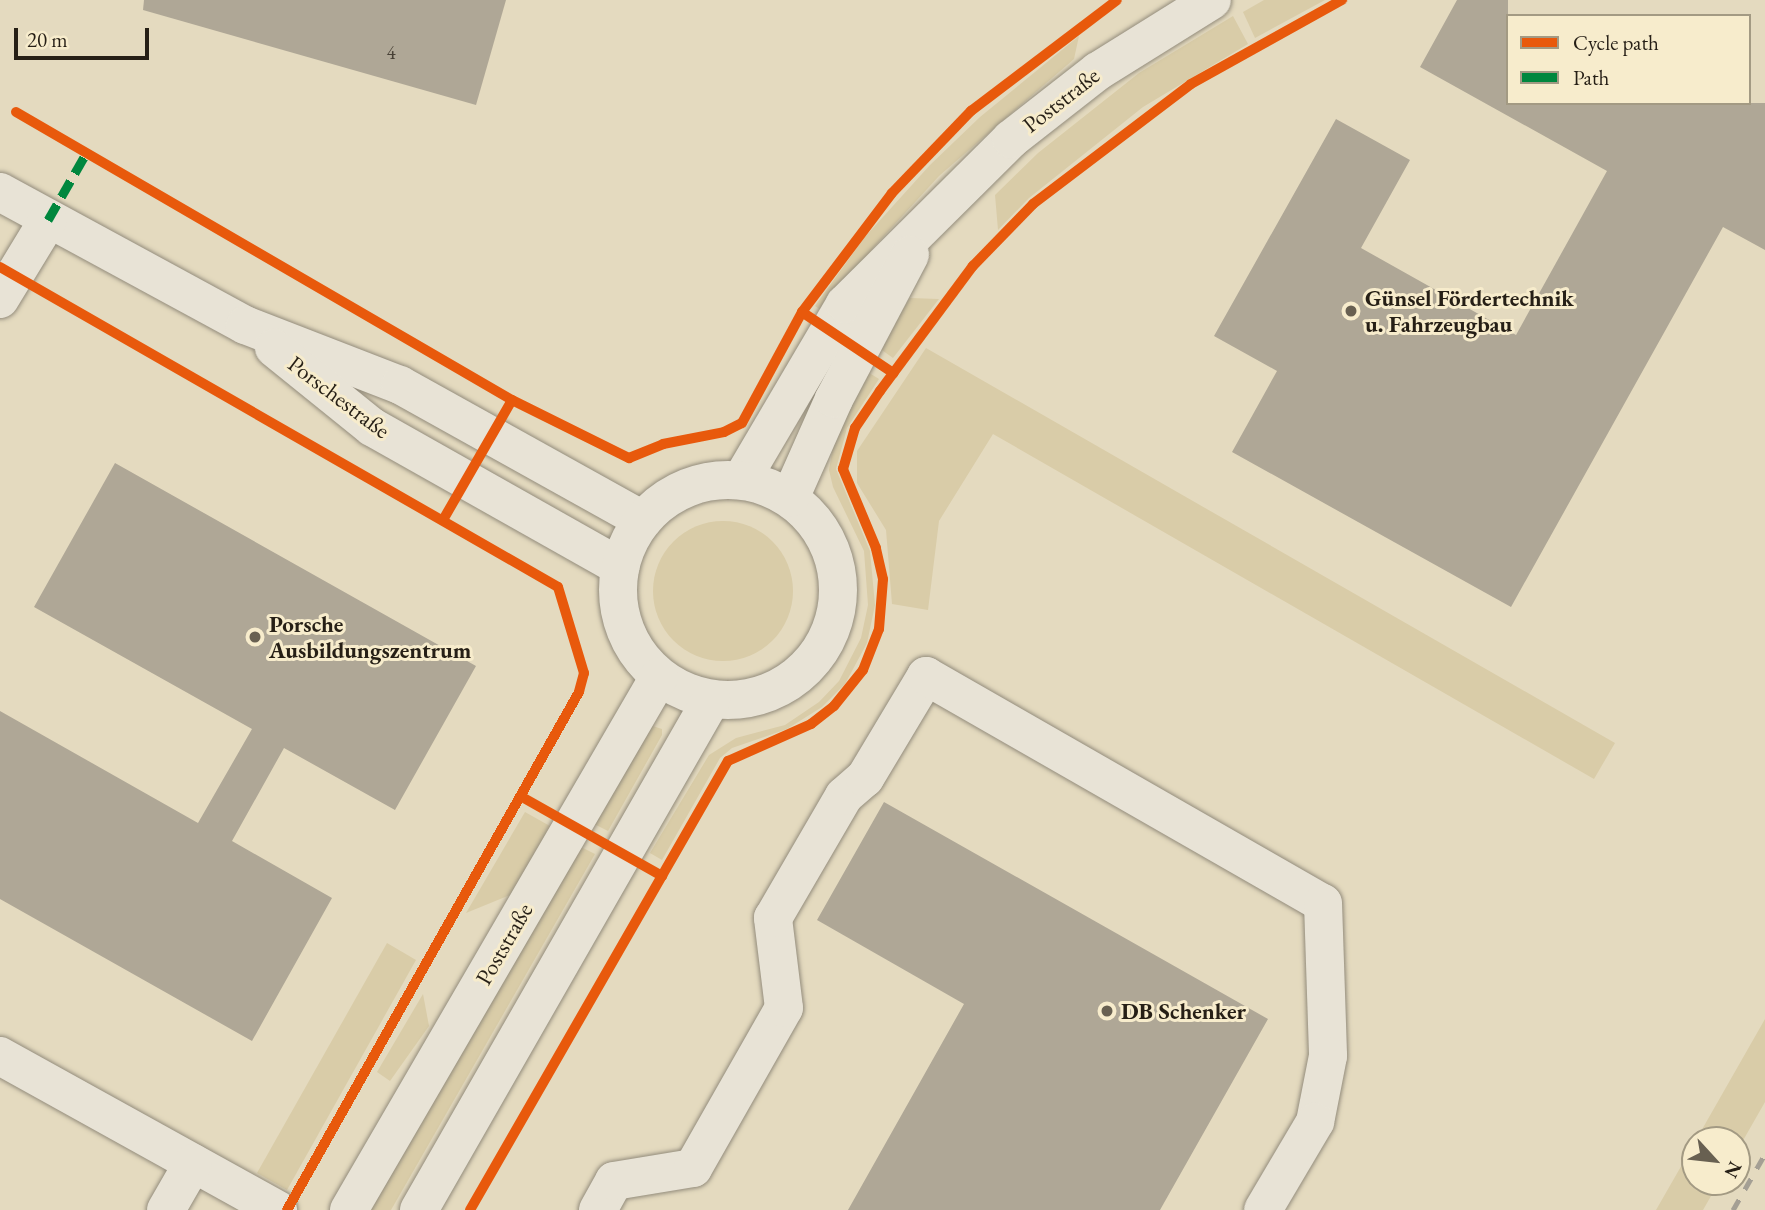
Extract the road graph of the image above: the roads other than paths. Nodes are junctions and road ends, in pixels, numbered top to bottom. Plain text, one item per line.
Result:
1 (1212, 0) edge
2 (0, 192) edge
3 (48, 220) junction
4 (928, 223) junction
5 (0, 299) edge
6 (245, 325) junction
7 (742, 479) junction
8 (790, 498) junction
9 (643, 520) junction
10 (620, 567) junction
11 (659, 677) junction
12 (711, 700) junction
13 (0, 1056) edge
14 (193, 1163) junction
15 (166, 1210) edge
16 (278, 1210) edge
17 (349, 1210) edge
18 (419, 1210) edge
19 (598, 1210) edge
20 (1263, 1210) edge

1 - 4 street, Poststraße
2 - 3 street, Porschestraße
3 - 5 street
3 - 6 street, Porschestraße
4 - 7 street, Poststraße
4 - 8 street, Poststraße
6 - 9 street, Porschestraße
6 - 10 street, Porschestraße
7 - 8 street
7 - 9 street
8 - 12 street
9 - 10 street
10 - 11 street
11 - 12 street
11 - 17 street, Poststraße
12 - 18 street
13 - 14 street
14 - 15 street
14 - 16 street
19 - 20 street

